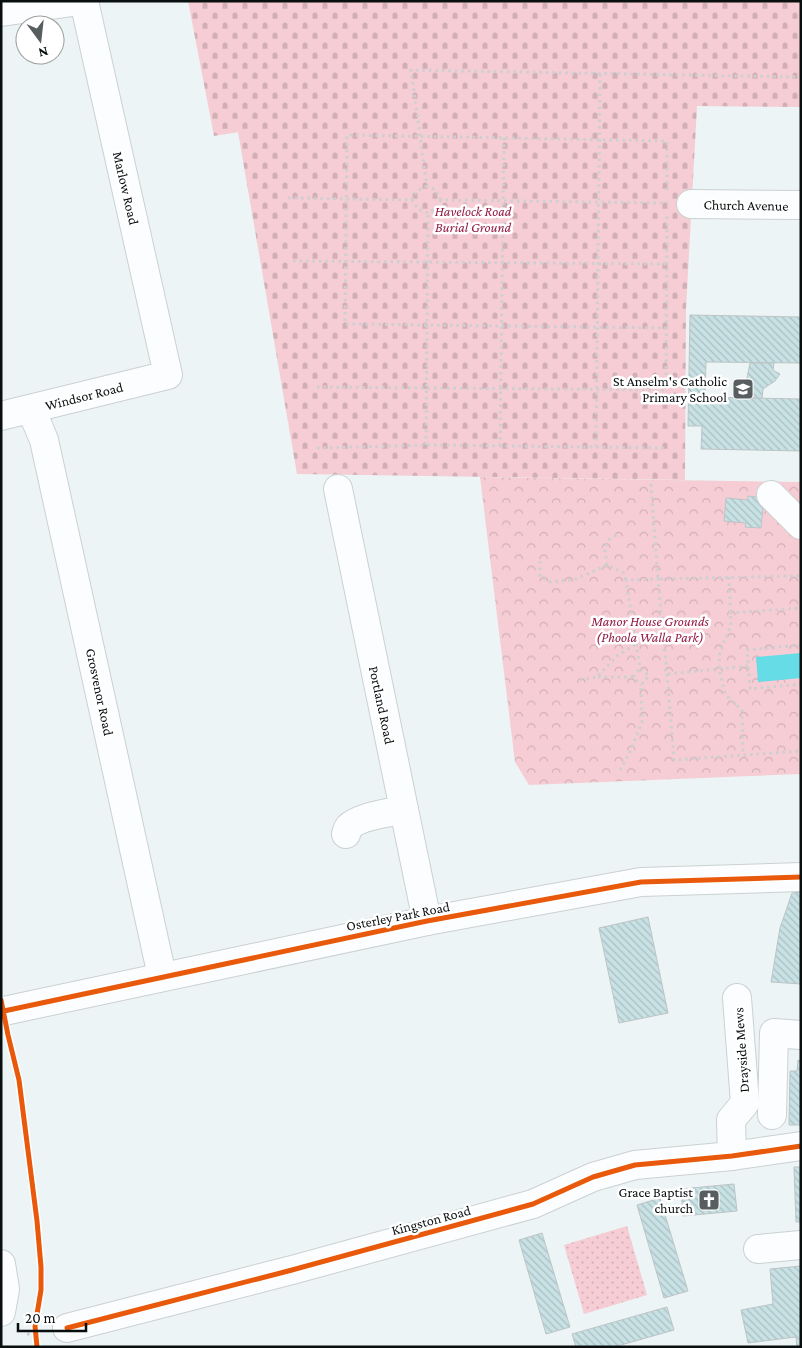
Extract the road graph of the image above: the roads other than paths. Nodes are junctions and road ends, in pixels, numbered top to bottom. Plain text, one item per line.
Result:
1 (72, 2) edge
2 (1, 12) edge
3 (679, 204) road end
4 (801, 206) edge
5 (168, 375) joint
6 (31, 409) junction
7 (1, 416) edge
8 (338, 489) dead end
9 (771, 495) dead end
10 (801, 525) edge
11 (404, 810) junction
12 (346, 834) dead end
13 (801, 877) edge
14 (427, 921) junction
15 (162, 976) junction
16 (737, 998) dead end
17 (4, 1011) dead end
18 (801, 1035) edge
19 (772, 1115) dead end
20 (801, 1146) edge
21 (732, 1156) junction
22 (801, 1245) edge
23 (758, 1248) dead end
24 (1, 1264) edge
25 (1, 1312) edge
26 (67, 1328) dead end

1 - 2 street
1 - 5 street, Marlow Road
3 - 4 street, Church Avenue
5 - 6 street, Windsor Road
6 - 7 street, Windsor Road
6 - 15 street, Grosvenor Road
8 - 11 street, Portland Road
9 - 10 street
11 - 12 street
11 - 14 street, Portland Road
13 - 14 street, Osterley Park Road
14 - 15 street, Osterley Park Road
15 - 17 street, Osterley Park Road
16 - 21 street, Drayside Mews
18 - 19 street
20 - 21 street, Kingston Road
21 - 26 street, Kingston Road
22 - 23 street
24 - 25 street

